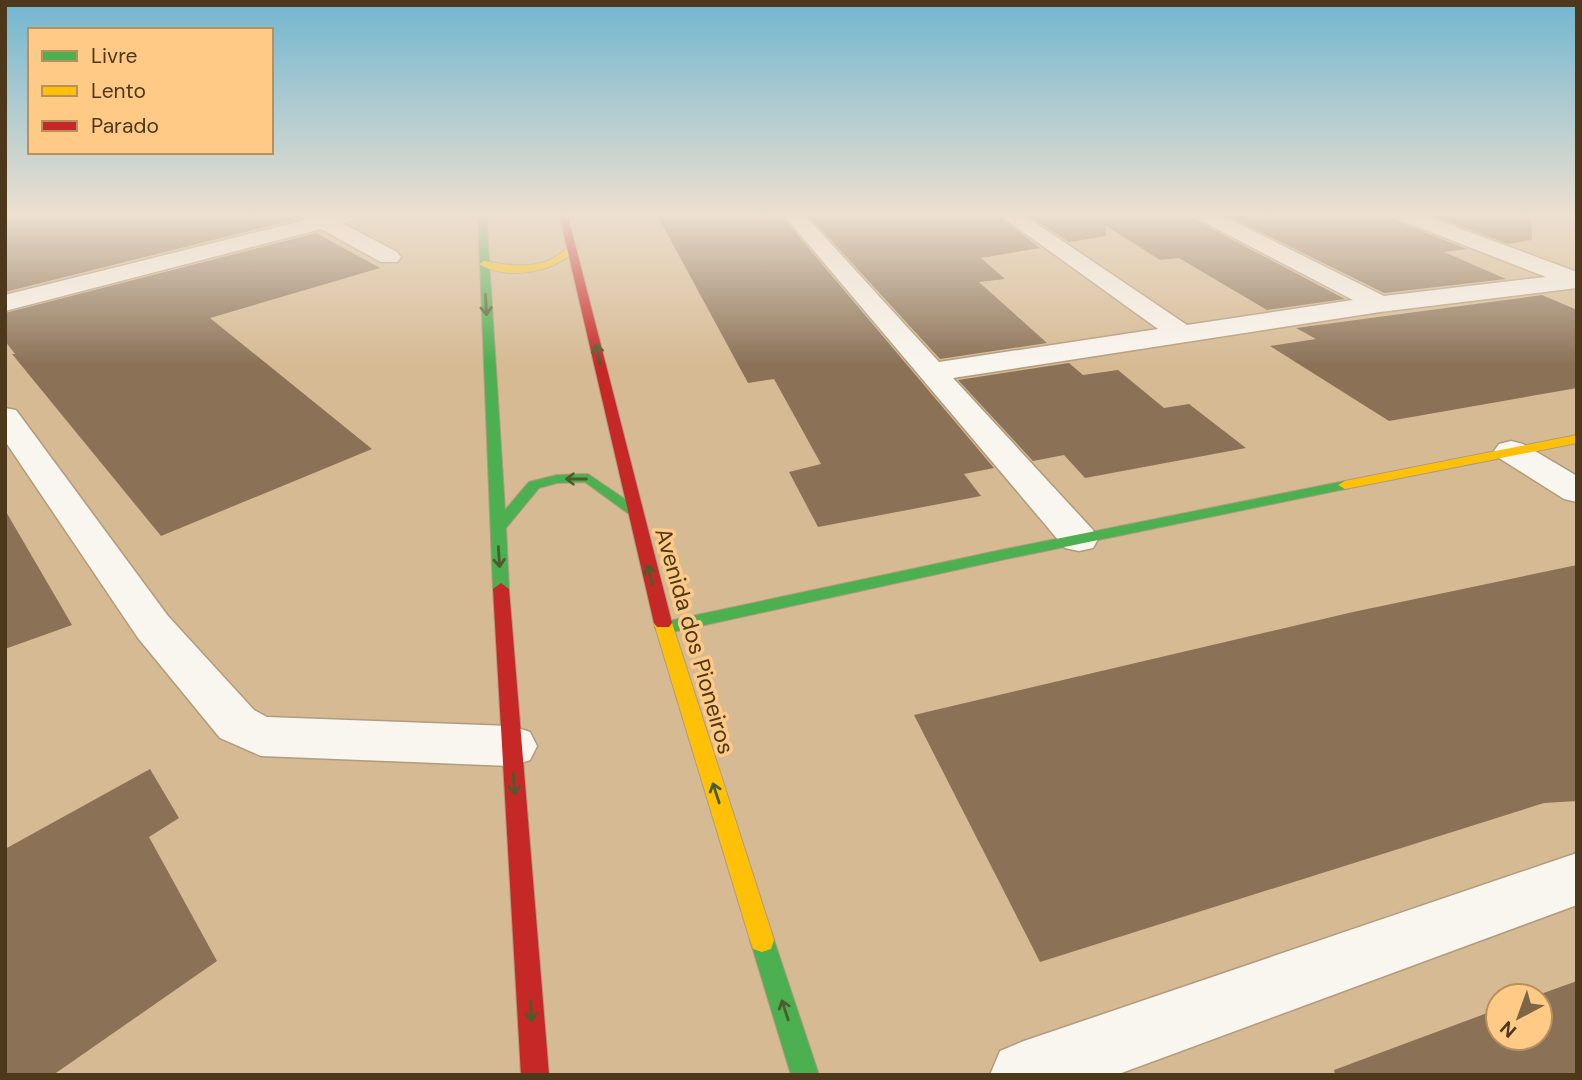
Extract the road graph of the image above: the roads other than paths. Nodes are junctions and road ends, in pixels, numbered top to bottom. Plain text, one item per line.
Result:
1 (148, 263) edge
2 (552, 263) edge
3 (577, 263) edge
4 (836, 263) edge
5 (1080, 263) edge
6 (1301, 263) edge
7 (1531, 263) edge
8 (484, 264) joint
9 (1577, 281) edge
10 (5, 303) edge
11 (1380, 304) junction
12 (1182, 334) junction
13 (932, 372) junction
14 (5, 417) edge
15 (1577, 439) edge
16 (1511, 452) junction
17 (1577, 491) edge
18 (634, 511) junction
19 (497, 528) junction
20 (1079, 538) junction
21 (664, 628) junction
22 (512, 746) junction
23 (1577, 879) edge
24 (536, 1075) edge
25 (806, 1075) edge
26 (1024, 1075) edge

1 - 10 street
2 - 8 main road
18 -> 3 main road, Avenida dos Pioneiros
4 - 13 street
5 - 12 street
6 - 11 street
7 - 9 street
8 -> 19 main road
9 - 11 street
11 - 12 street
12 - 13 street
13 - 20 street
14 - 22 street
15 - 16 main road
16 - 17 street
16 - 20 main road
18 -> 19 main road
21 -> 18 main road, Avenida dos Pioneiros
19 -> 22 main road
20 - 21 main road
25 -> 21 main road, Avenida dos Pioneiros
22 -> 24 main road
23 - 26 street

